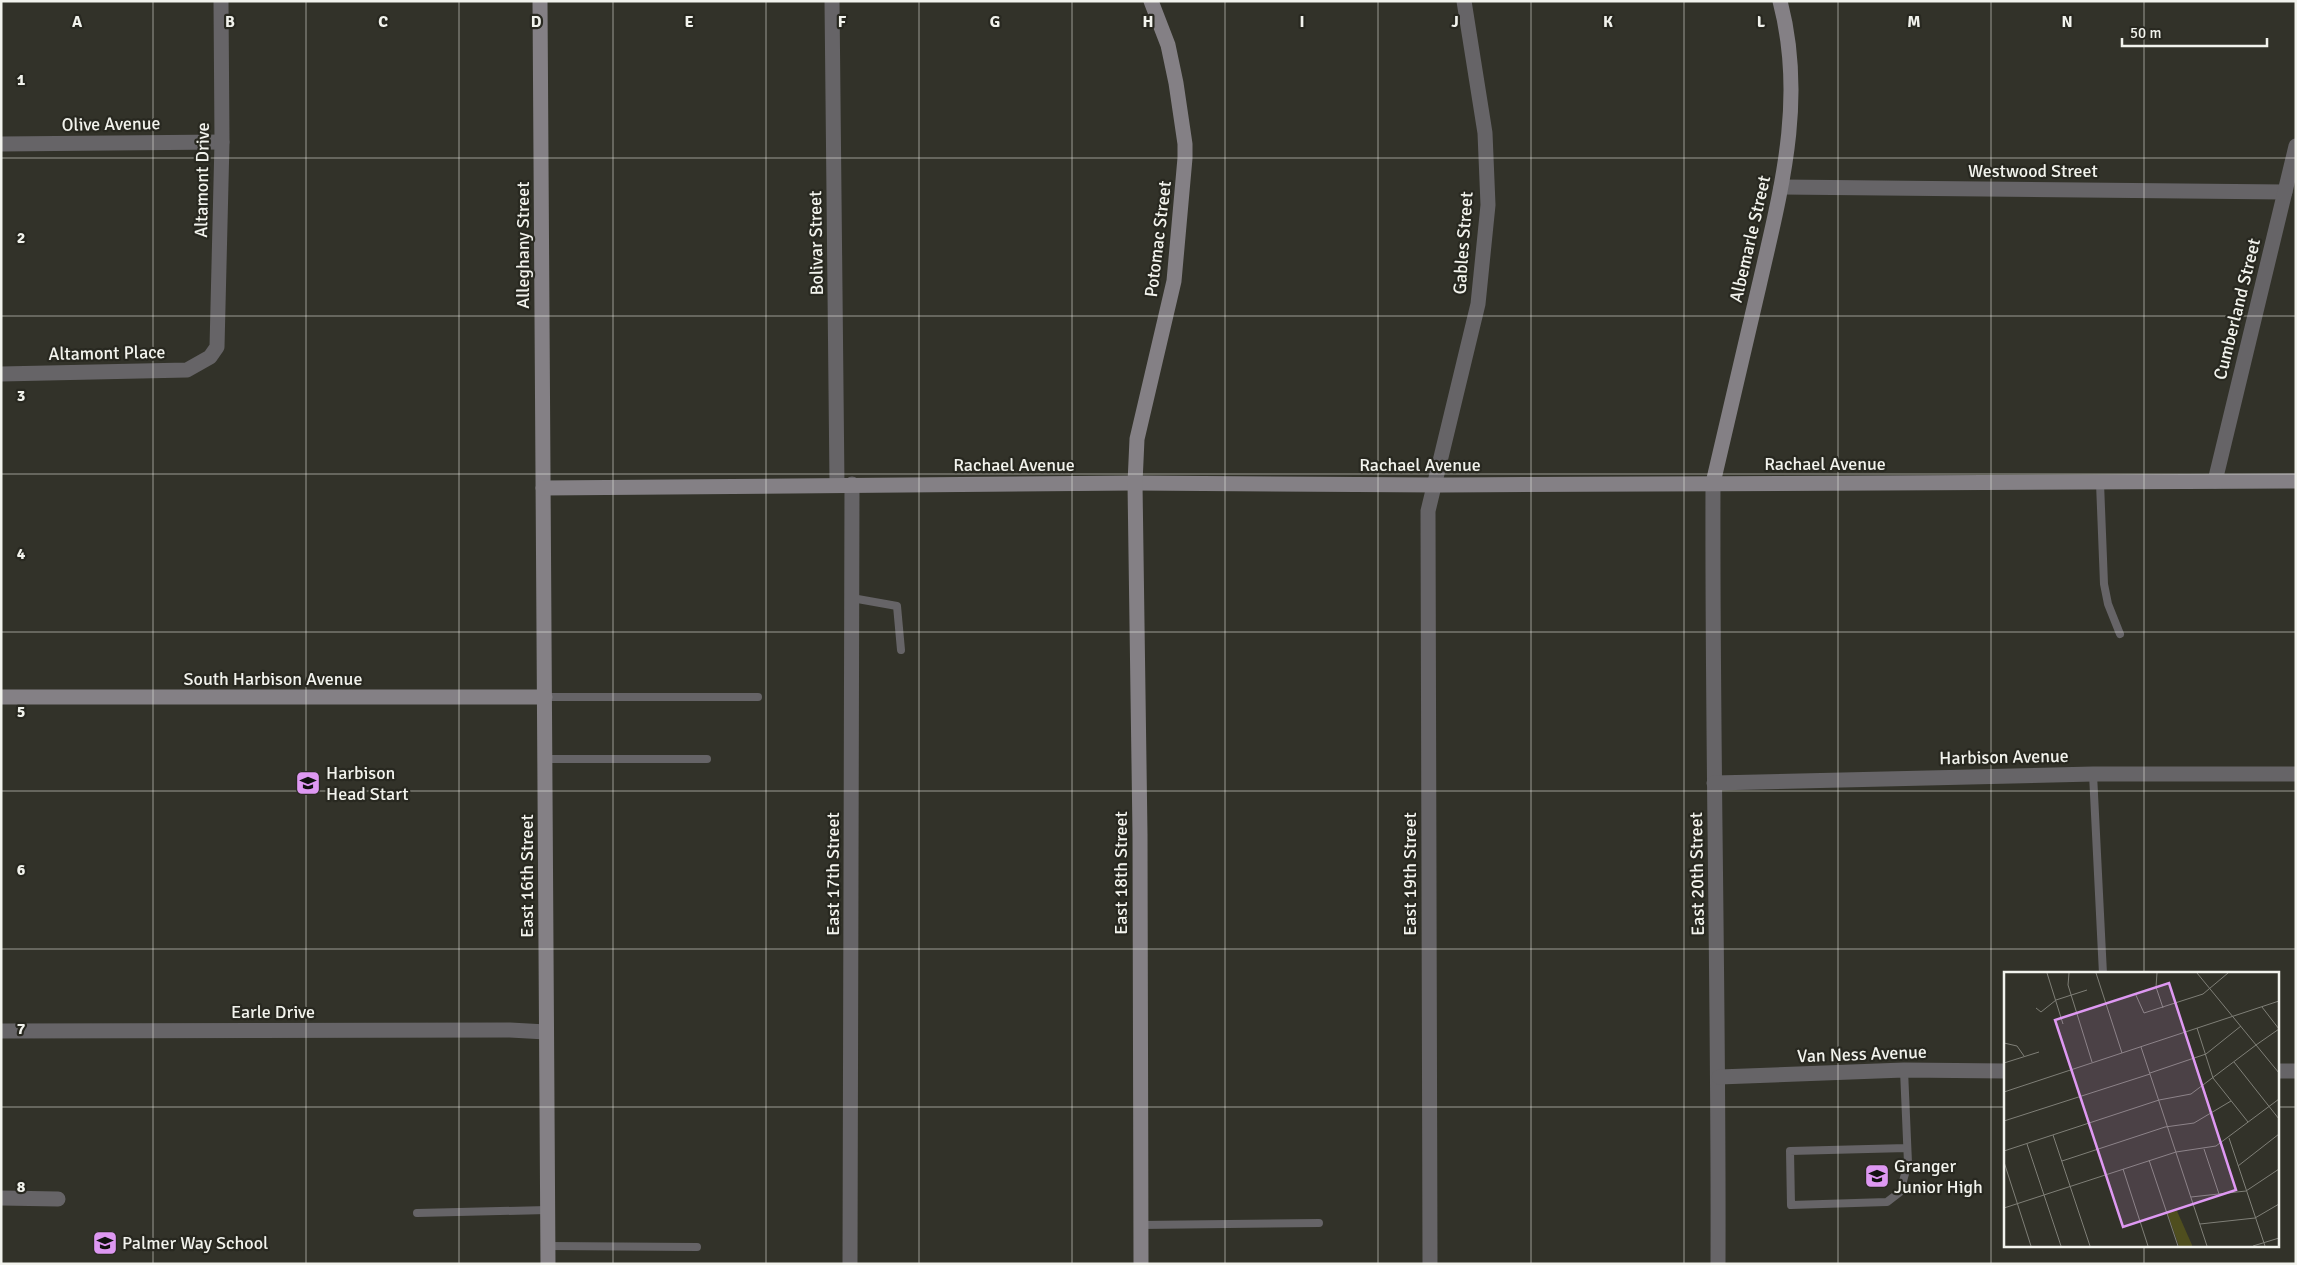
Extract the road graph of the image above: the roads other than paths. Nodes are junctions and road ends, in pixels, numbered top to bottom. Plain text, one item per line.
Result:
1 (221, 1) edge
2 (540, 1) edge
3 (832, 1) edge
4 (1151, 1) edge
5 (1464, 1) edge
6 (1780, 1) edge
7 (222, 142) junction
8 (1, 144) edge
9 (2296, 146) edge
10 (1781, 187) junction
11 (2285, 192) junction
12 (210, 357) joint
13 (1, 374) edge
14 (2215, 481) junction
15 (2296, 481) edge
16 (1135, 483) junction
17 (1713, 483) junction
18 (2100, 483) junction
19 (852, 484) junction
20 (1434, 484) junction
21 (837, 485) junction
22 (543, 488) junction
23 (852, 598) junction
24 (2120, 634) dead end
25 (901, 650) dead end
26 (1, 697) edge
27 (758, 697) dead end
28 (545, 698) junction
29 (546, 759) junction
30 (707, 759) dead end
31 (2093, 774) junction
32 (2296, 774) edge
33 (1714, 783) junction
34 (2102, 972) edge
35 (1, 1031) edge
36 (546, 1032) junction
37 (1904, 1070) junction
38 (2004, 1071) edge
39 (2280, 1071) edge
40 (2296, 1071) edge
41 (1719, 1077) junction
42 (1907, 1148) junction
43 (1, 1198) edge
44 (58, 1198) dead end
45 (547, 1210) junction
46 (416, 1213) dead end
47 (1319, 1224) dead end
48 (1140, 1225) junction
49 (548, 1246) junction
50 (697, 1247) dead end
51 (548, 1264) edge
52 (850, 1264) edge
53 (1140, 1264) edge
54 (1430, 1264) edge
55 (1718, 1264) edge

1 - 7 street, Altamont Drive
2 - 22 street, Alleghany Street
3 - 21 street, Bolivar Street
4 - 16 street, Potomac Street
5 - 20 street, Gables Street
6 - 10 street, Albemarle Street
7 - 8 street, Olive Avenue
7 - 12 street, Altamont Drive
9 - 11 street, Cumberland Street
10 - 11 street, Westwood Street
10 - 17 street, Albemarle Street
11 - 14 street, Cumberland Street
12 - 13 street, Altamont Place
14 - 15 street, Rachael Avenue
14 - 18 street, Rachael Avenue
16 - 19 street, Rachael Avenue
16 - 20 street, Rachael Avenue
16 - 48 street, East 18th Street
17 - 18 street, Rachael Avenue
17 - 20 street, Rachael Avenue
17 - 33 street, East 20th Street
18 - 24 lane
19 - 21 street, Rachael Avenue
19 - 23 street, East 17th Street
20 - 54 street, East 19th Street
21 - 22 street, Rachael Avenue
22 - 28 street, East 16th Street
23 - 25 lane
23 - 52 street, East 17th Street
26 - 28 street, South Harbison Avenue
27 - 28 lane
28 - 29 street, East 16th Street
29 - 30 lane
29 - 36 street, East 16th Street
31 - 32 street, Harbison Avenue
31 - 33 street, Harbison Avenue
31 - 34 lane
33 - 41 street, East 20th Street
35 - 36 street, Earle Drive
36 - 45 street, East 16th Street
37 - 38 street, Van Ness Avenue
37 - 41 street, Van Ness Avenue
37 - 42 lane
39 - 40 street
41 - 55 street, East 20th Street
42 - 42 lane
43 - 44 street
45 - 46 lane
45 - 49 street, East 16th Street
47 - 48 lane
48 - 53 street, East 18th Street
49 - 50 lane
49 - 51 street, East 16th Street

